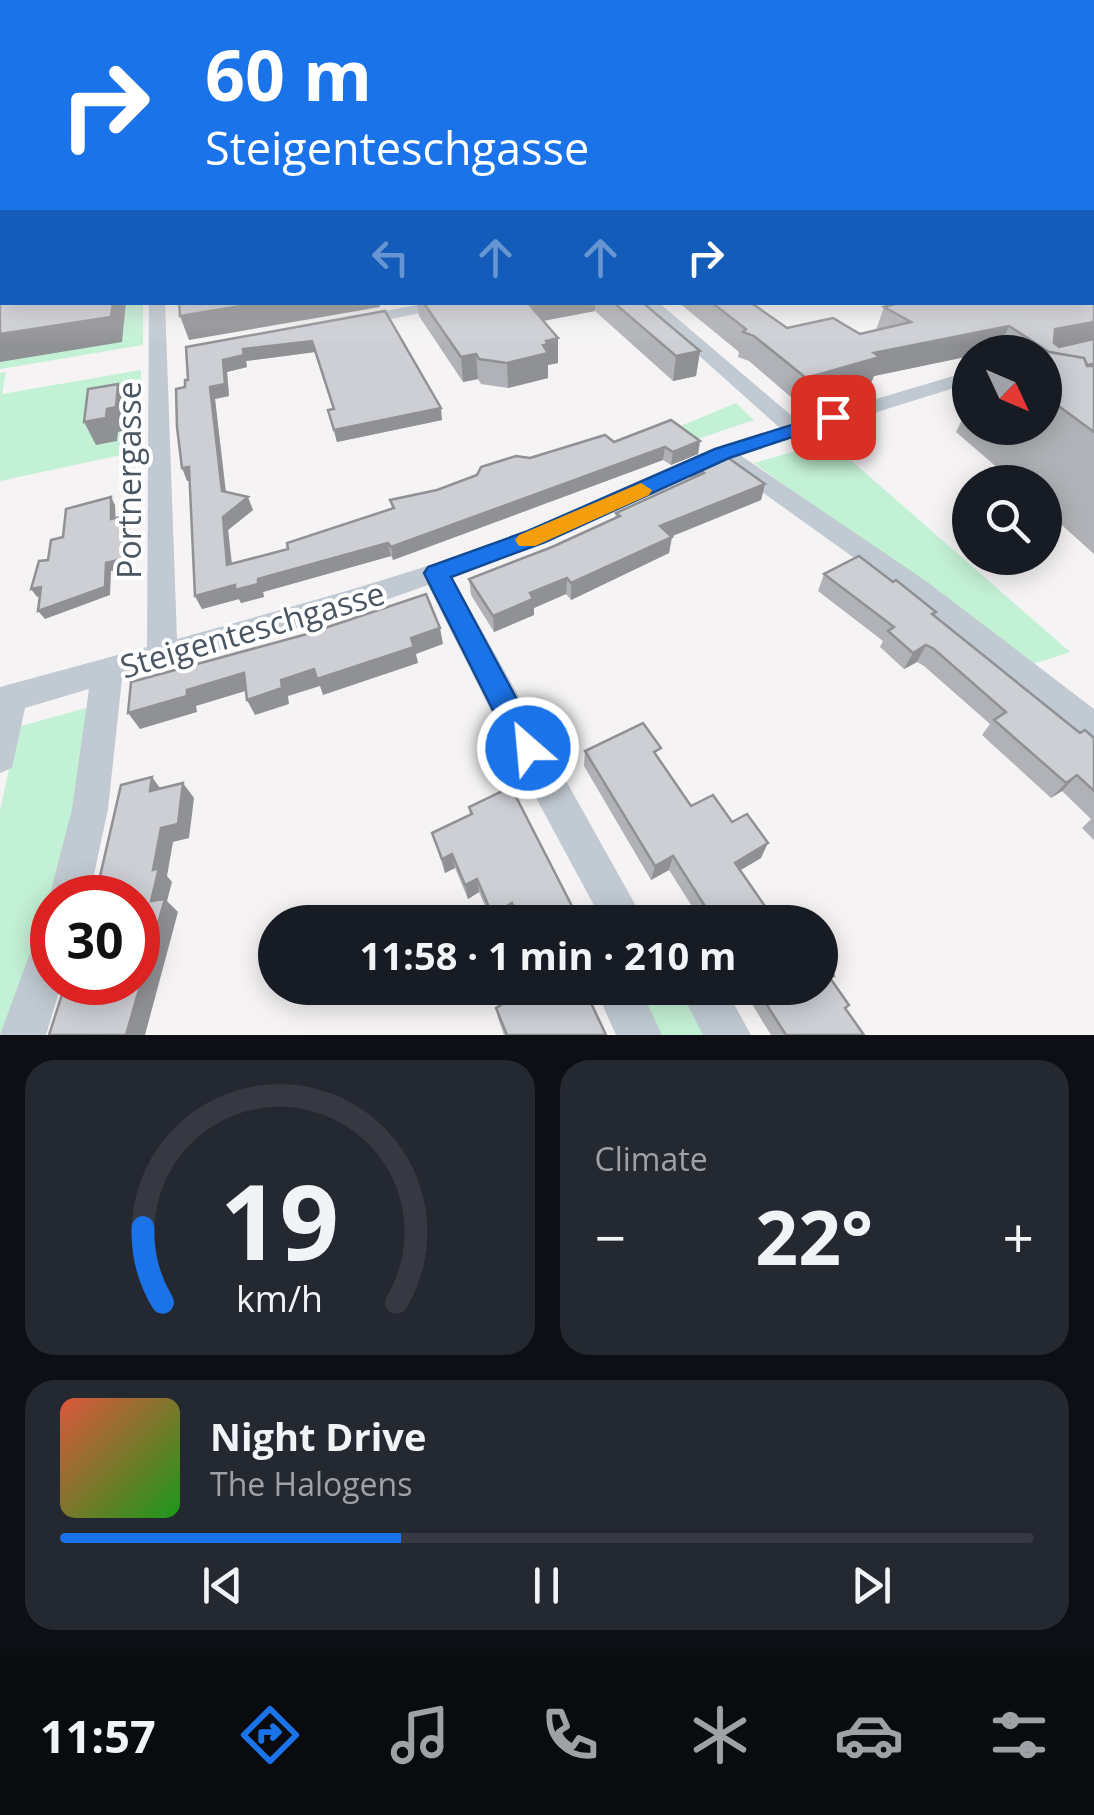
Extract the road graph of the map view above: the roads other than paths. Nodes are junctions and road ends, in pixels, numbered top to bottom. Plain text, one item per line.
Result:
1 (158, 305) edge
2 (448, 305) edge
3 (650, 305) edge
4 (332, 326) edge
5 (952, 382) edge
6 (795, 430) junction
7 (722, 453) junction
8 (436, 573) junction
9 (162, 657) junction
10 (107, 672) junction
11 (5, 700) edge
12 (1094, 728) edge
13 (0, 757) edge
14 (74, 875) edge
15 (616, 905) edge
16 (33, 1005) edge
17 (625, 1005) edge
18 (711, 1005) edge
19 (23, 1035) edge
20 (639, 1035) edge
21 (728, 1035) edge

1 - 9 street, Portnergasse
2 - 4 street
3 - 6 street
5 - 6 street, Steigenteschgasse
6 - 7 street, Steigenteschgasse
7 - 8 street, Steigenteschgasse
7 - 12 street
8 - 9 street, Steigenteschgasse
8 - 15 street
9 - 10 street, Steigenteschgasse
10 - 11 street, Steigenteschgasse
10 - 14 street
11 - 13 street
16 - 19 street
17 - 20 street
18 - 21 street

